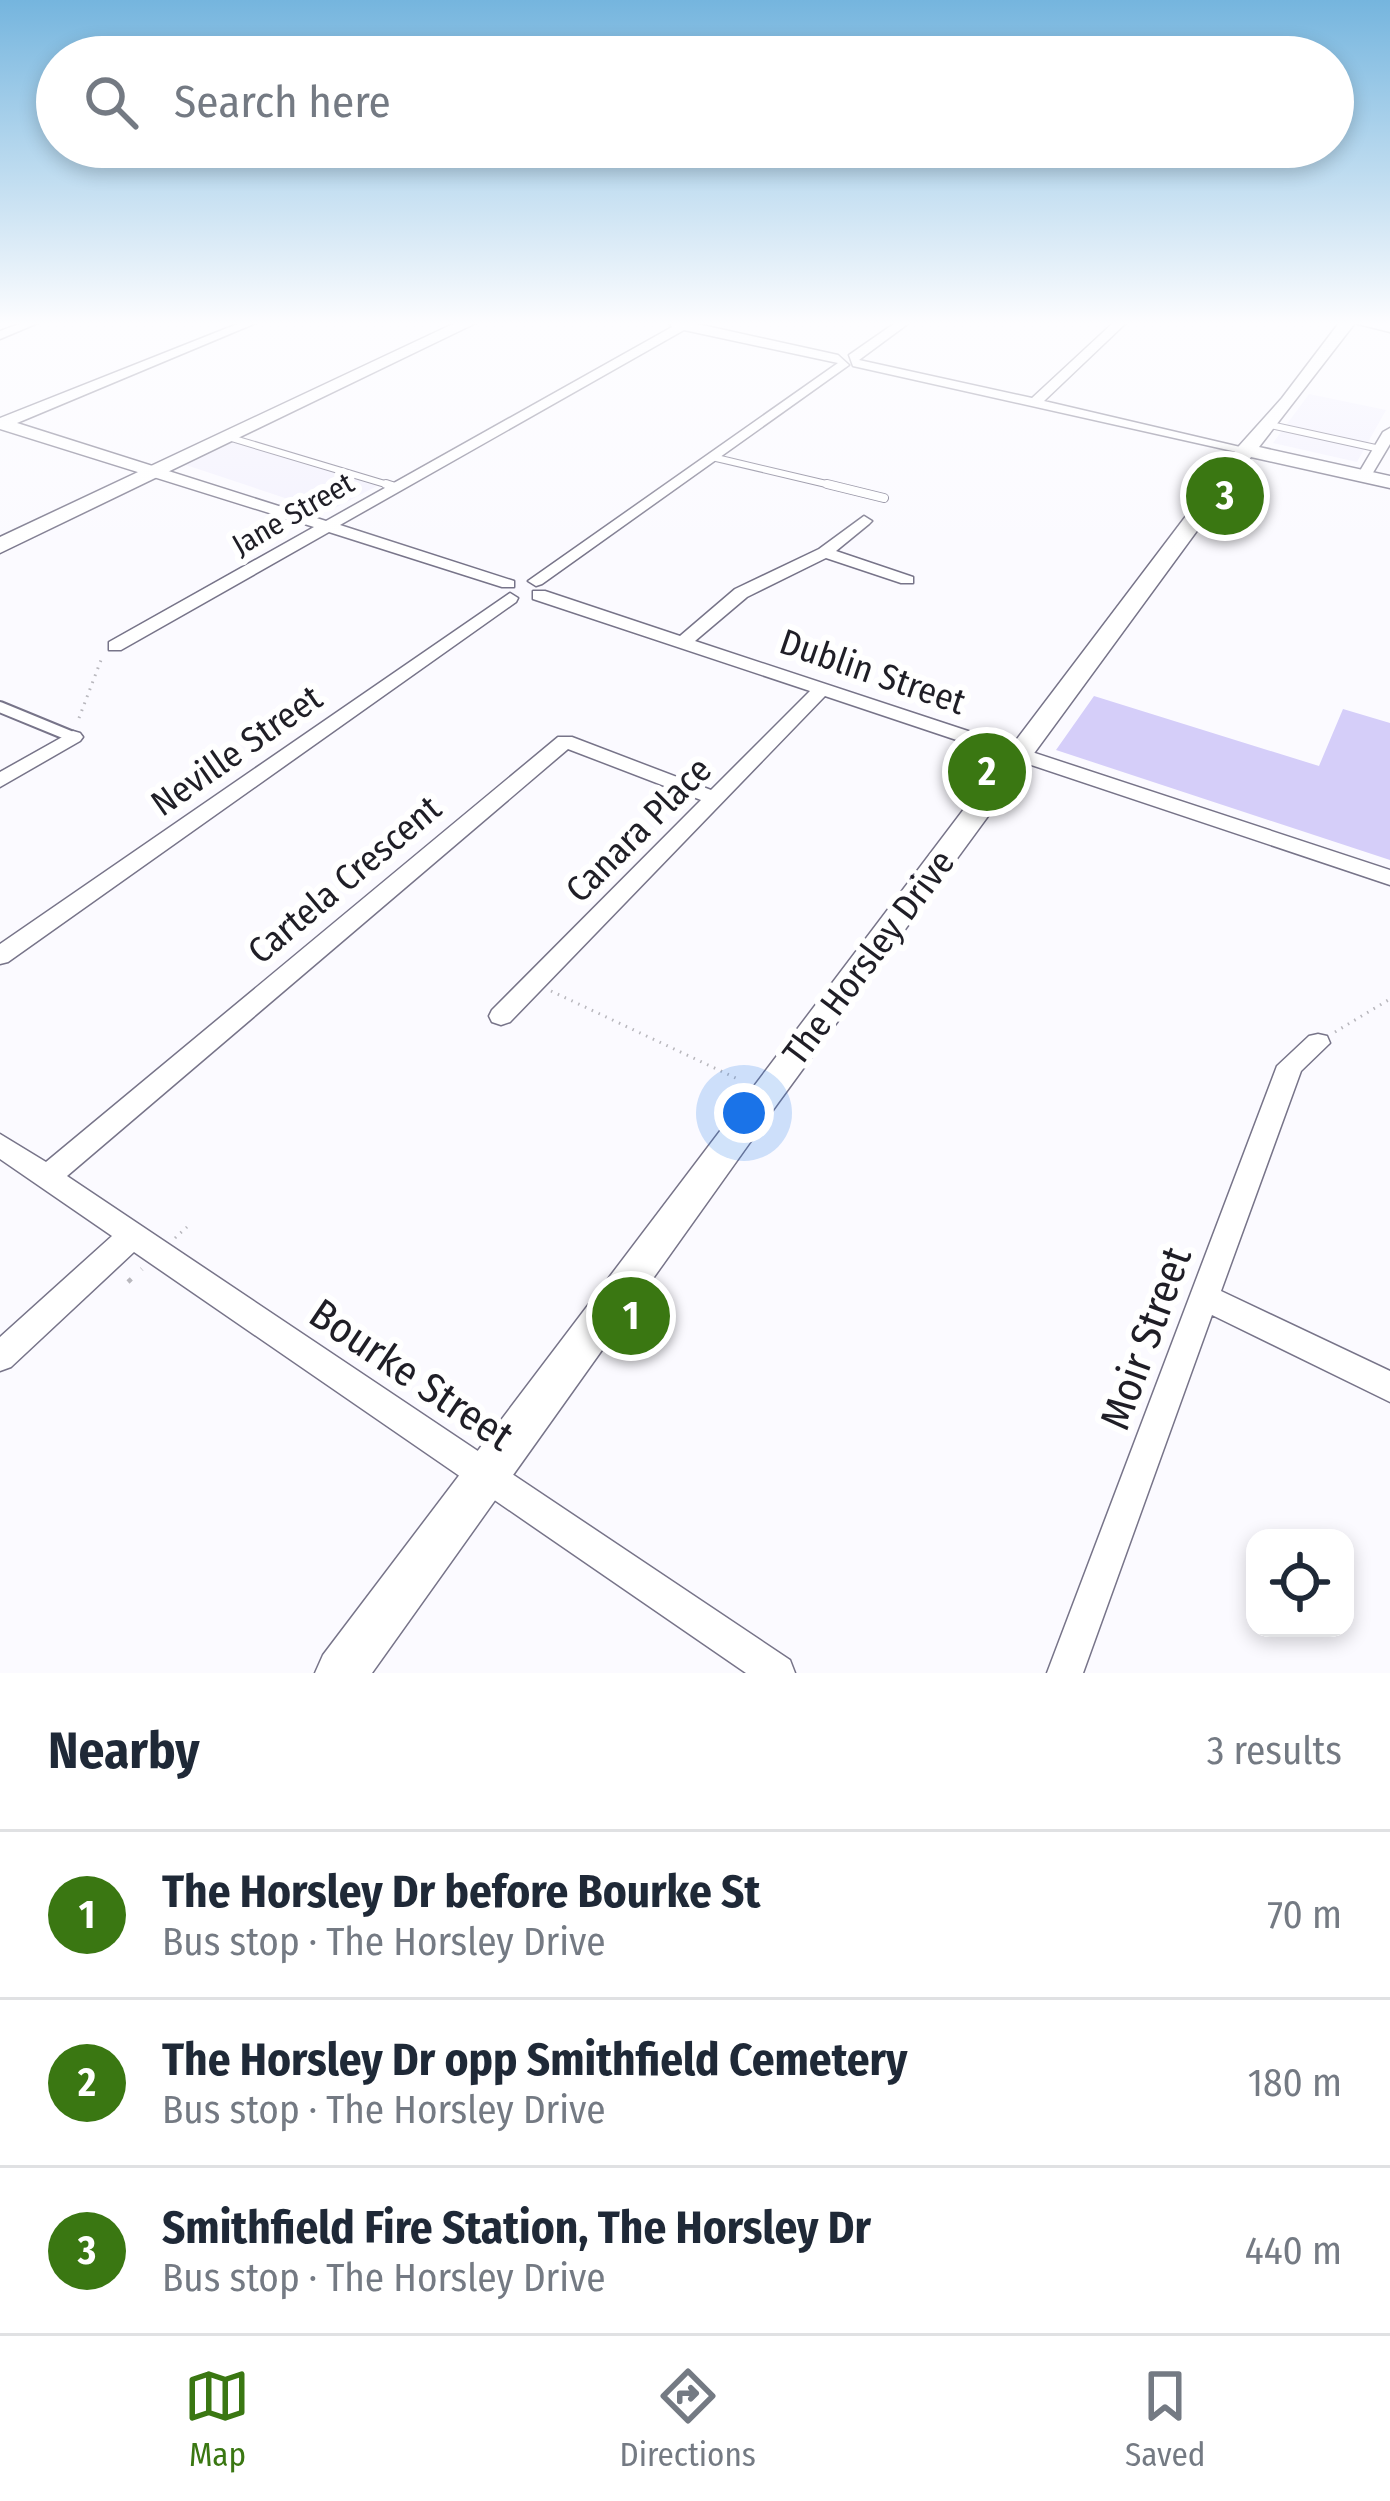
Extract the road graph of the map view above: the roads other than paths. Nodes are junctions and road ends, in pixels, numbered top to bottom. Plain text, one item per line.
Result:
1 (56, 401) edge
2 (304, 401) edge
3 (544, 401) edge
4 (791, 401) edge
5 (1025, 401) edge
6 (1276, 401) edge
7 (1290, 401) edge
8 (1034, 403) joint
9 (1268, 421) junction
10 (1, 423) edge
11 (1390, 432) edge
12 (228, 437) junction
13 (1380, 449) junction
14 (1246, 450) junction
15 (712, 457) junction
16 (155, 472) junction
17 (1364, 476) junction
18 (1390, 482) edge
19 (394, 487) junction
20 (884, 498) dead end
21 (864, 521) dead end
22 (328, 526) junction
23 (0, 547) edge
24 (825, 552) junction
25 (907, 580) dead end
26 (538, 588) junction
27 (509, 591) junction
28 (685, 641) junction
29 (115, 646) road end
30 (822, 689) junction
31 (0, 707) edge
32 (73, 737) joint
33 (1020, 756) junction
34 (0, 781) edge
35 (714, 798) junction
36 (1390, 878) edge
37 (0, 956) edge
38 (501, 1016) dead end
39 (1318, 1043) road end
40 (0, 1145) edge
41 (47, 1177) junction
42 (133, 1235) junction
43 (1205, 1297) junction
44 (0, 1357) edge
45 (1390, 1387) edge
46 (487, 1475) junction
47 (341, 1673) edge
48 (777, 1673) edge
49 (1065, 1673) edge

1 - 10 street
2 - 12 main road
3 - 19 street, Jane Street
4 - 15 street
5 - 8 street
6 - 9 main road, The Horsley Drive
7 - 9 main road, The Horsley Drive
8 - 14 street
9 - 13 lane
9 - 14 main road, The Horsley Drive
10 - 16 street
11 - 13 street
12 - 16 main road
12 - 19 lane
13 - 17 street
14 - 17 main road
14 - 33 main road, The Horsley Drive
15 - 20 lane
15 - 26 street
16 - 22 street
16 - 23 main road
17 - 18 main road
19 - 22 street, Jane Street
21 - 24 street
22 - 27 street
22 - 29 street, Jane Street
24 - 25 street
24 - 28 street
26 - 27 street
26 - 28 street, Dublin Street
27 - 37 street, Neville Street
28 - 30 street, Dublin Street
30 - 33 street, Dublin Street
30 - 35 street, Canara Place
31 - 32 lane
32 - 34 street
33 - 36 street, Dublin Street
33 - 46 main road, The Horsley Drive
35 - 38 street, Canara Place
35 - 41 street, Cartela Crescent
39 - 43 street, Moir Street
40 - 41 street, Bourke Street
41 - 42 street, Bourke Street
42 - 44 street
42 - 46 street, Bourke Street
43 - 45 street
43 - 49 street, Moir Street
46 - 47 main road, The Horsley Drive
46 - 48 street, Bourke Street

